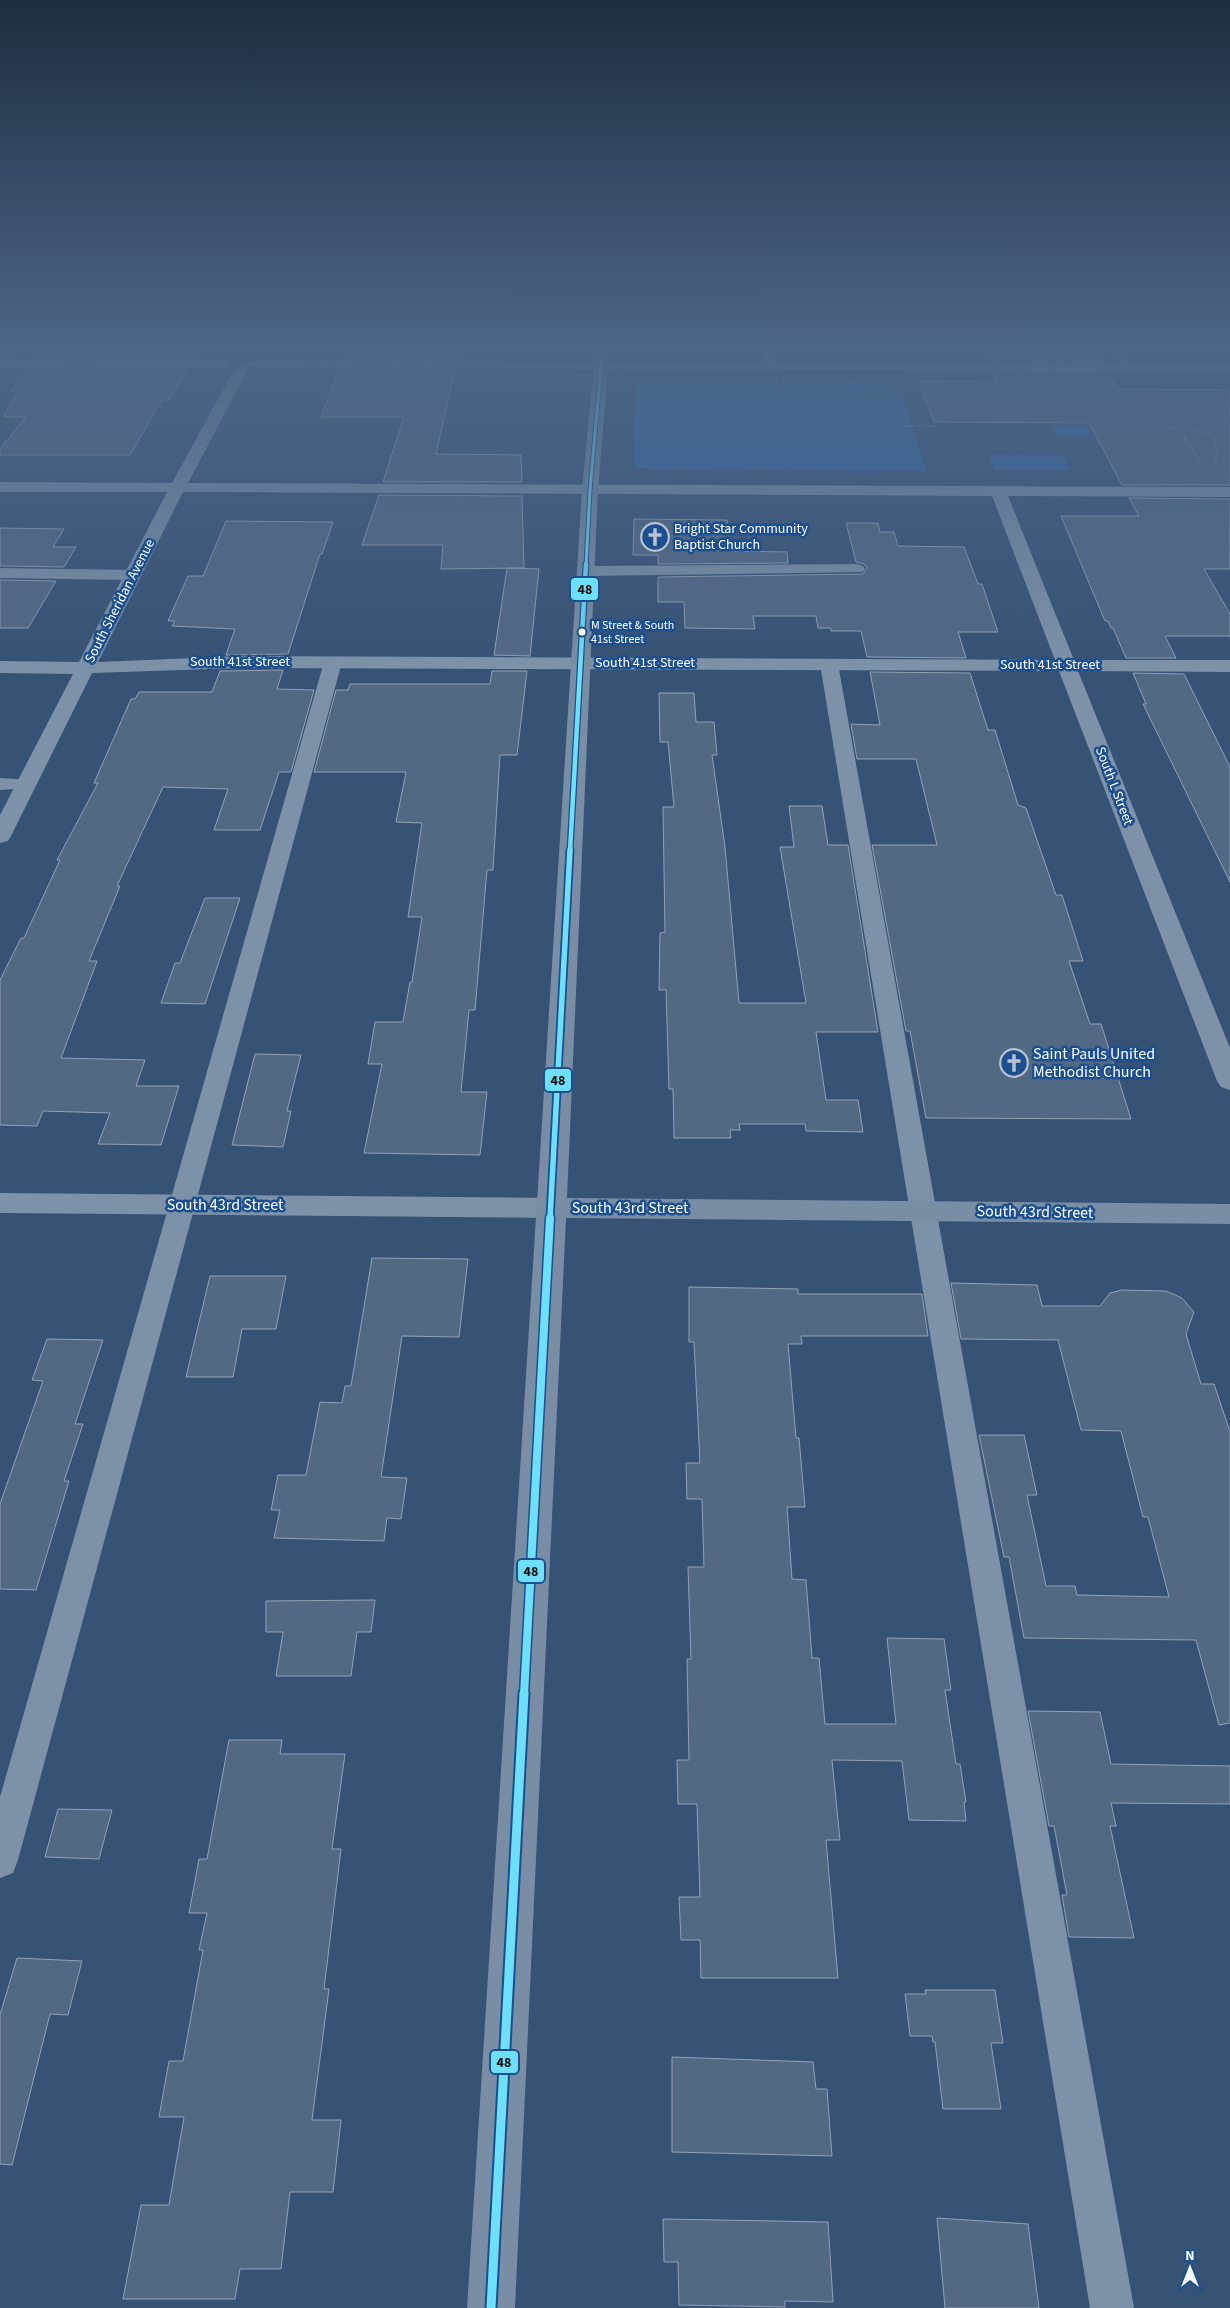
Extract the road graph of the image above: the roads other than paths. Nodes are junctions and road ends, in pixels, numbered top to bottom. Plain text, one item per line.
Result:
1 (197, 452) edge
2 (593, 452) edge
3 (0, 487) edge
4 (177, 488) junction
5 (590, 490) junction
6 (998, 491) junction
7 (1230, 492) edge
8 (857, 569) dead end
9 (586, 571) junction
10 (0, 572) edge
11 (133, 575) junction
12 (333, 662) junction
13 (582, 663) junction
14 (829, 664) junction
15 (1066, 665) junction
16 (1230, 666) edge
17 (0, 667) edge
18 (87, 668) junction
19 (0, 784) edge
20 (26, 784) junction
21 (0, 836) edge
22 (1230, 1081) edge
23 (0, 1203) edge
24 (182, 1205) junction
25 (552, 1208) junction
26 (923, 1211) junction
27 (1230, 1214) edge
28 (0, 1860) edge
29 (491, 2308) edge
30 (1112, 2308) edge

1 - 4 street, South Sheridan Avenue
2 - 5 street
3 - 4 street
4 - 5 street
4 - 11 street, South Sheridan Avenue
5 - 6 street
5 - 9 street
6 - 7 street
6 - 15 street, South L Street
8 - 9 lane
9 - 13 street
10 - 11 lane
11 - 18 street, South Sheridan Avenue
12 - 13 street, South 41st Street
12 - 18 street, South 41st Street
12 - 24 lane
13 - 14 street, South 41st Street
13 - 25 street
14 - 15 street, South 41st Street
14 - 26 lane
15 - 16 street, South 41st Street
15 - 22 street, South L Street
17 - 18 street, South 41st Street
18 - 20 street, South Sheridan Avenue
19 - 20 lane
20 - 21 street, South Sheridan Avenue
23 - 24 street, South 43rd Street
24 - 25 street, South 43rd Street
24 - 28 lane
25 - 26 street, South 43rd Street
25 - 29 street
26 - 27 street, South 43rd Street
26 - 30 lane

